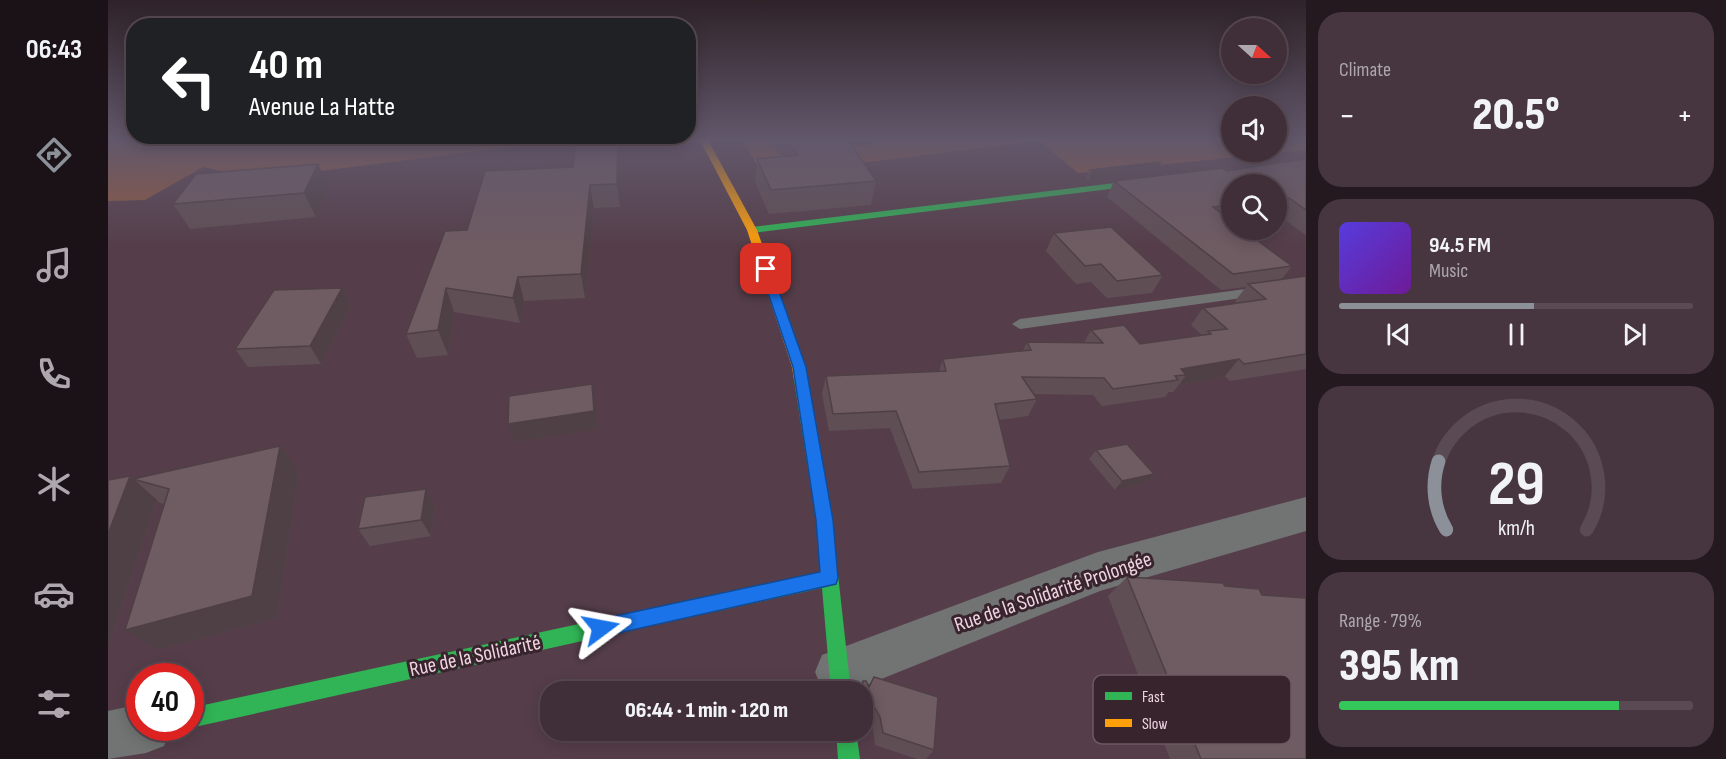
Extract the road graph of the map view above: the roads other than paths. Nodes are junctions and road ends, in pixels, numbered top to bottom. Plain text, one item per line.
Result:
1 (723, 175) edge
2 (1165, 180) edge
3 (752, 230) junction
4 (1306, 285) edge
5 (1020, 324) dead end
6 (1306, 514) edge
7 (830, 578) junction
8 (840, 681) edge
9 (842, 681) edge
10 (204, 715) edge
11 (126, 732) edge
12 (108, 736) edge
13 (847, 741) edge
14 (849, 759) edge

1 - 3 street
2 - 3 street
3 - 7 street
4 - 5 lane
6 - 9 street, Rue de la Solidarité Prolongée
7 - 8 street
7 - 10 street, Rue de la Solidarité
11 - 12 street
13 - 14 street

